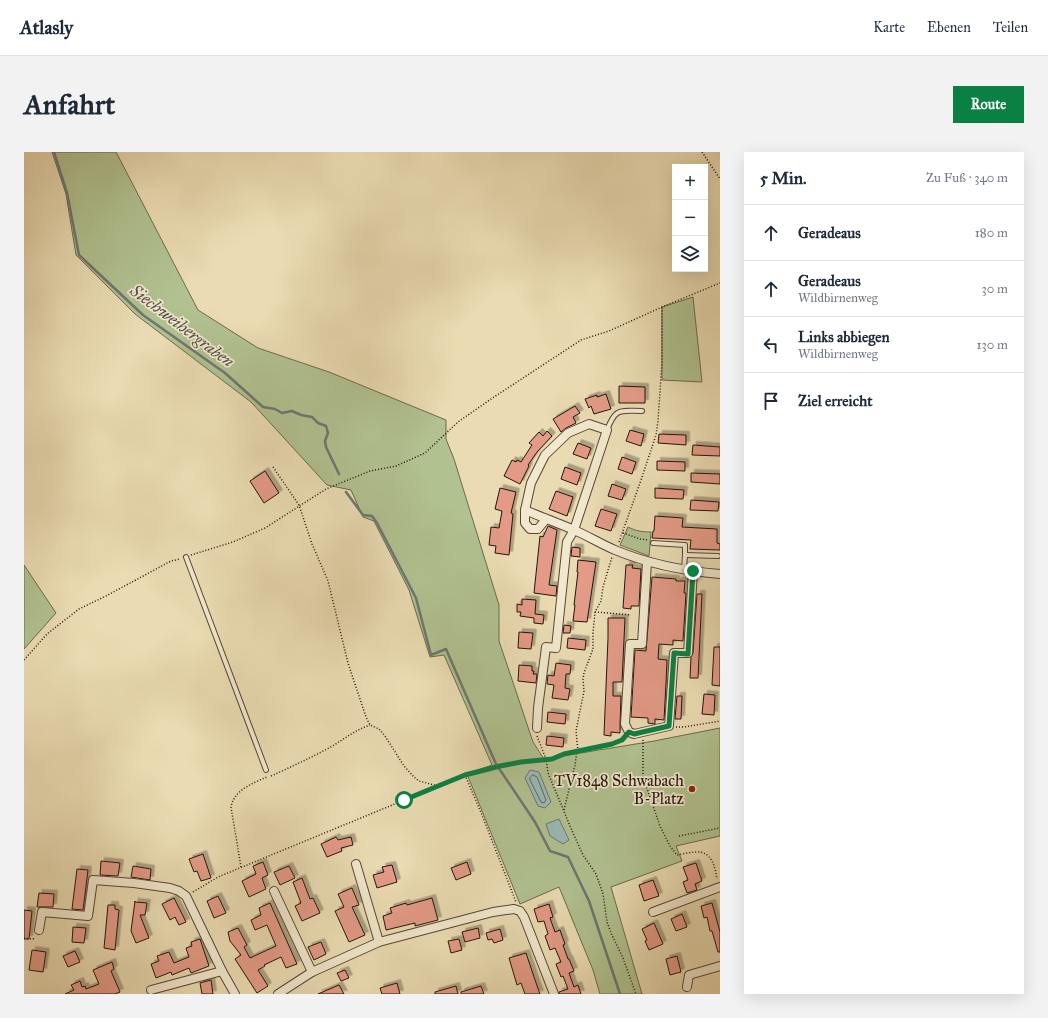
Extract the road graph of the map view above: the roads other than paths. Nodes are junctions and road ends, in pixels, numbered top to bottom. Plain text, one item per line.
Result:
1 (642, 411) dead end
2 (608, 430) junction
3 (526, 510) junction
4 (546, 519) junction
5 (574, 530) junction
6 (653, 543) road end
7 (685, 554) junction
8 (718, 556) dead end
9 (186, 557) road end
10 (647, 562) junction
11 (684, 570) junction
12 (693, 571) junction
13 (720, 574) edge
14 (537, 728) road end
15 (266, 770) dead end
16 (356, 864) dead end
17 (720, 888) edge
18 (274, 890) dead end
19 (653, 912) dead end
20 (39, 930) road end
21 (379, 942) junction
22 (720, 966) edge
23 (222, 971) junction
24 (312, 972) junction
25 (687, 987) dead end
26 (151, 990) dead end
27 (235, 994) edge
28 (278, 994) edge
29 (554, 994) edge

1 - 2 lane
2 - 3 street
2 - 5 street
3 - 4 street
3 - 4 street
4 - 5 street
5 - 10 street
5 - 14 street
6 - 7 lane
7 - 8 lane
7 - 11 lane
9 - 15 lane
10 - 11 street
10 - 12 street
11 - 12 street
12 - 13 street
16 - 21 street
17 - 19 street
18 - 24 street
20 - 23 street
21 - 24 street
21 - 29 street
22 - 25 street
23 - 26 street
23 - 27 street
24 - 28 street

